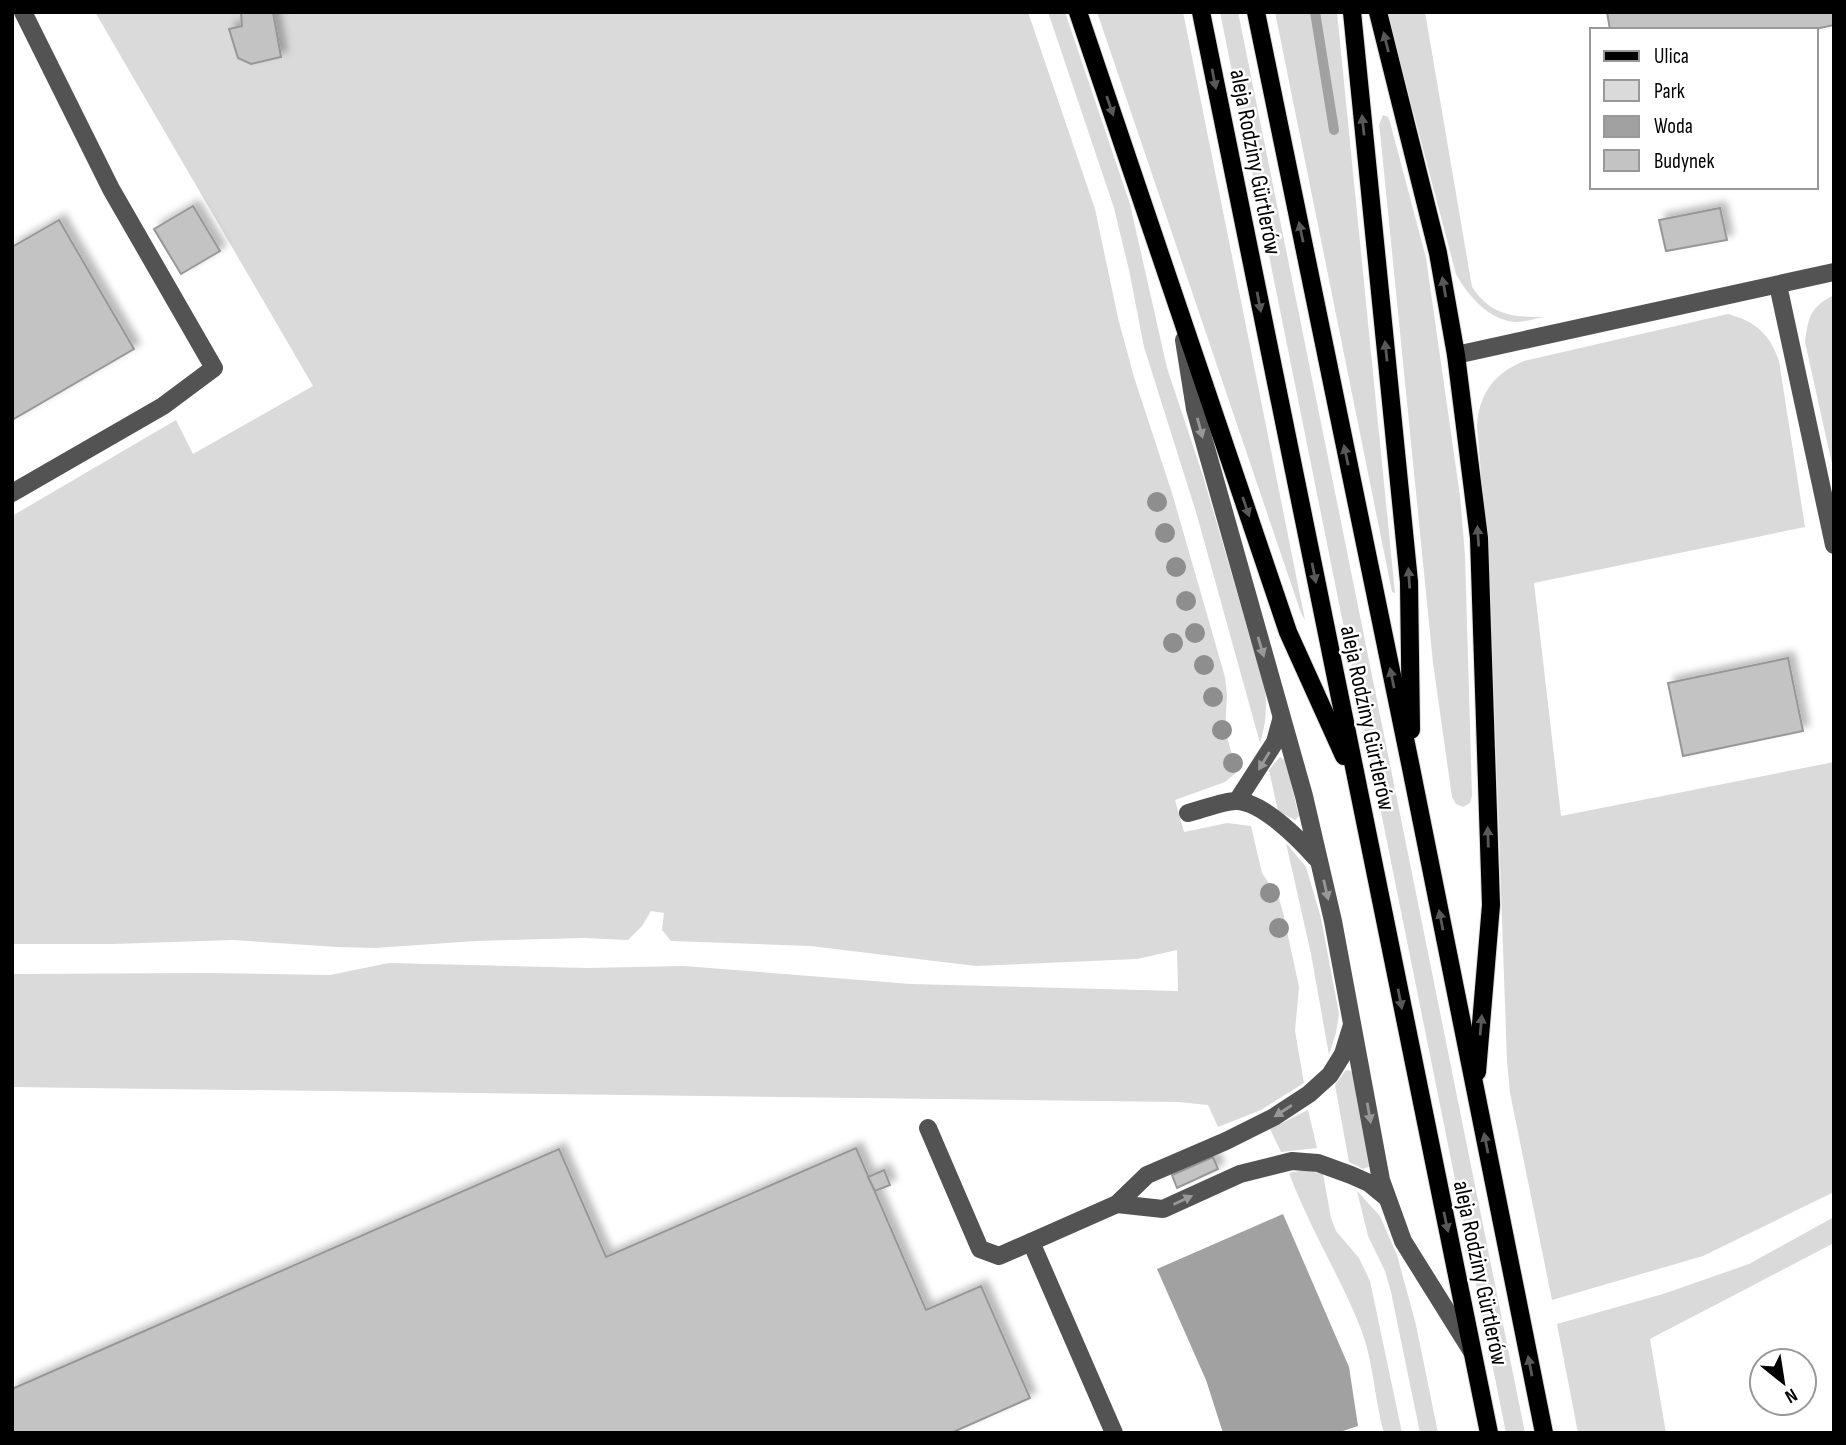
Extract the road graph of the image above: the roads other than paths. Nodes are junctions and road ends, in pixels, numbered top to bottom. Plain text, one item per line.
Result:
1 (23, 12) edge
2 (1078, 12) edge
3 (1201, 12) edge
4 (1256, 12) edge
5 (1352, 12) edge
6 (1378, 12) edge
7 (1834, 272) edge
8 (1778, 285) junction
9 (1180, 312) junction
10 (1456, 355) junction
11 (12, 493) edge
12 (1834, 545) edge
13 (1282, 717) junction
14 (1411, 768) junction
15 (1358, 788) junction
16 (1237, 800) junction
17 (1188, 813) dead end
18 (1319, 862) junction
19 (1353, 1022) junction
20 (1475, 1093) junction
21 (928, 1128) dead end
22 (1388, 1198) junction
23 (1118, 1204) junction
24 (1031, 1242) junction
25 (1473, 1353) junction
26 (1114, 1433) edge
27 (1489, 1433) edge
28 (1544, 1433) edge

1 - 11 lane
2 -> 9 main road
3 -> 15 main road, aleja Rodziny Gürtlerów
14 -> 4 main road, aleja Rodziny Gürtlerów
14 -> 5 main road
10 -> 6 main road
7 - 8 lane
8 - 10 lane
8 - 12 lane
9 -> 13 lane
9 -> 15 main road
20 -> 10 main road
13 -> 16 lane
13 - 18 lane
20 -> 14 main road, aleja Rodziny Gürtlerów
15 -> 25 main road, aleja Rodziny Gürtlerów
16 - 17 lane
16 - 18 lane
18 -> 19 lane
19 -> 22 lane
19 -> 23 lane
28 -> 20 main road, aleja Rodziny Gürtlerów
21 - 24 lane
23 -> 22 lane
22 - 25 lane
23 - 24 lane
24 - 26 lane
25 - 27 main road, aleja Rodziny Gürtlerów

